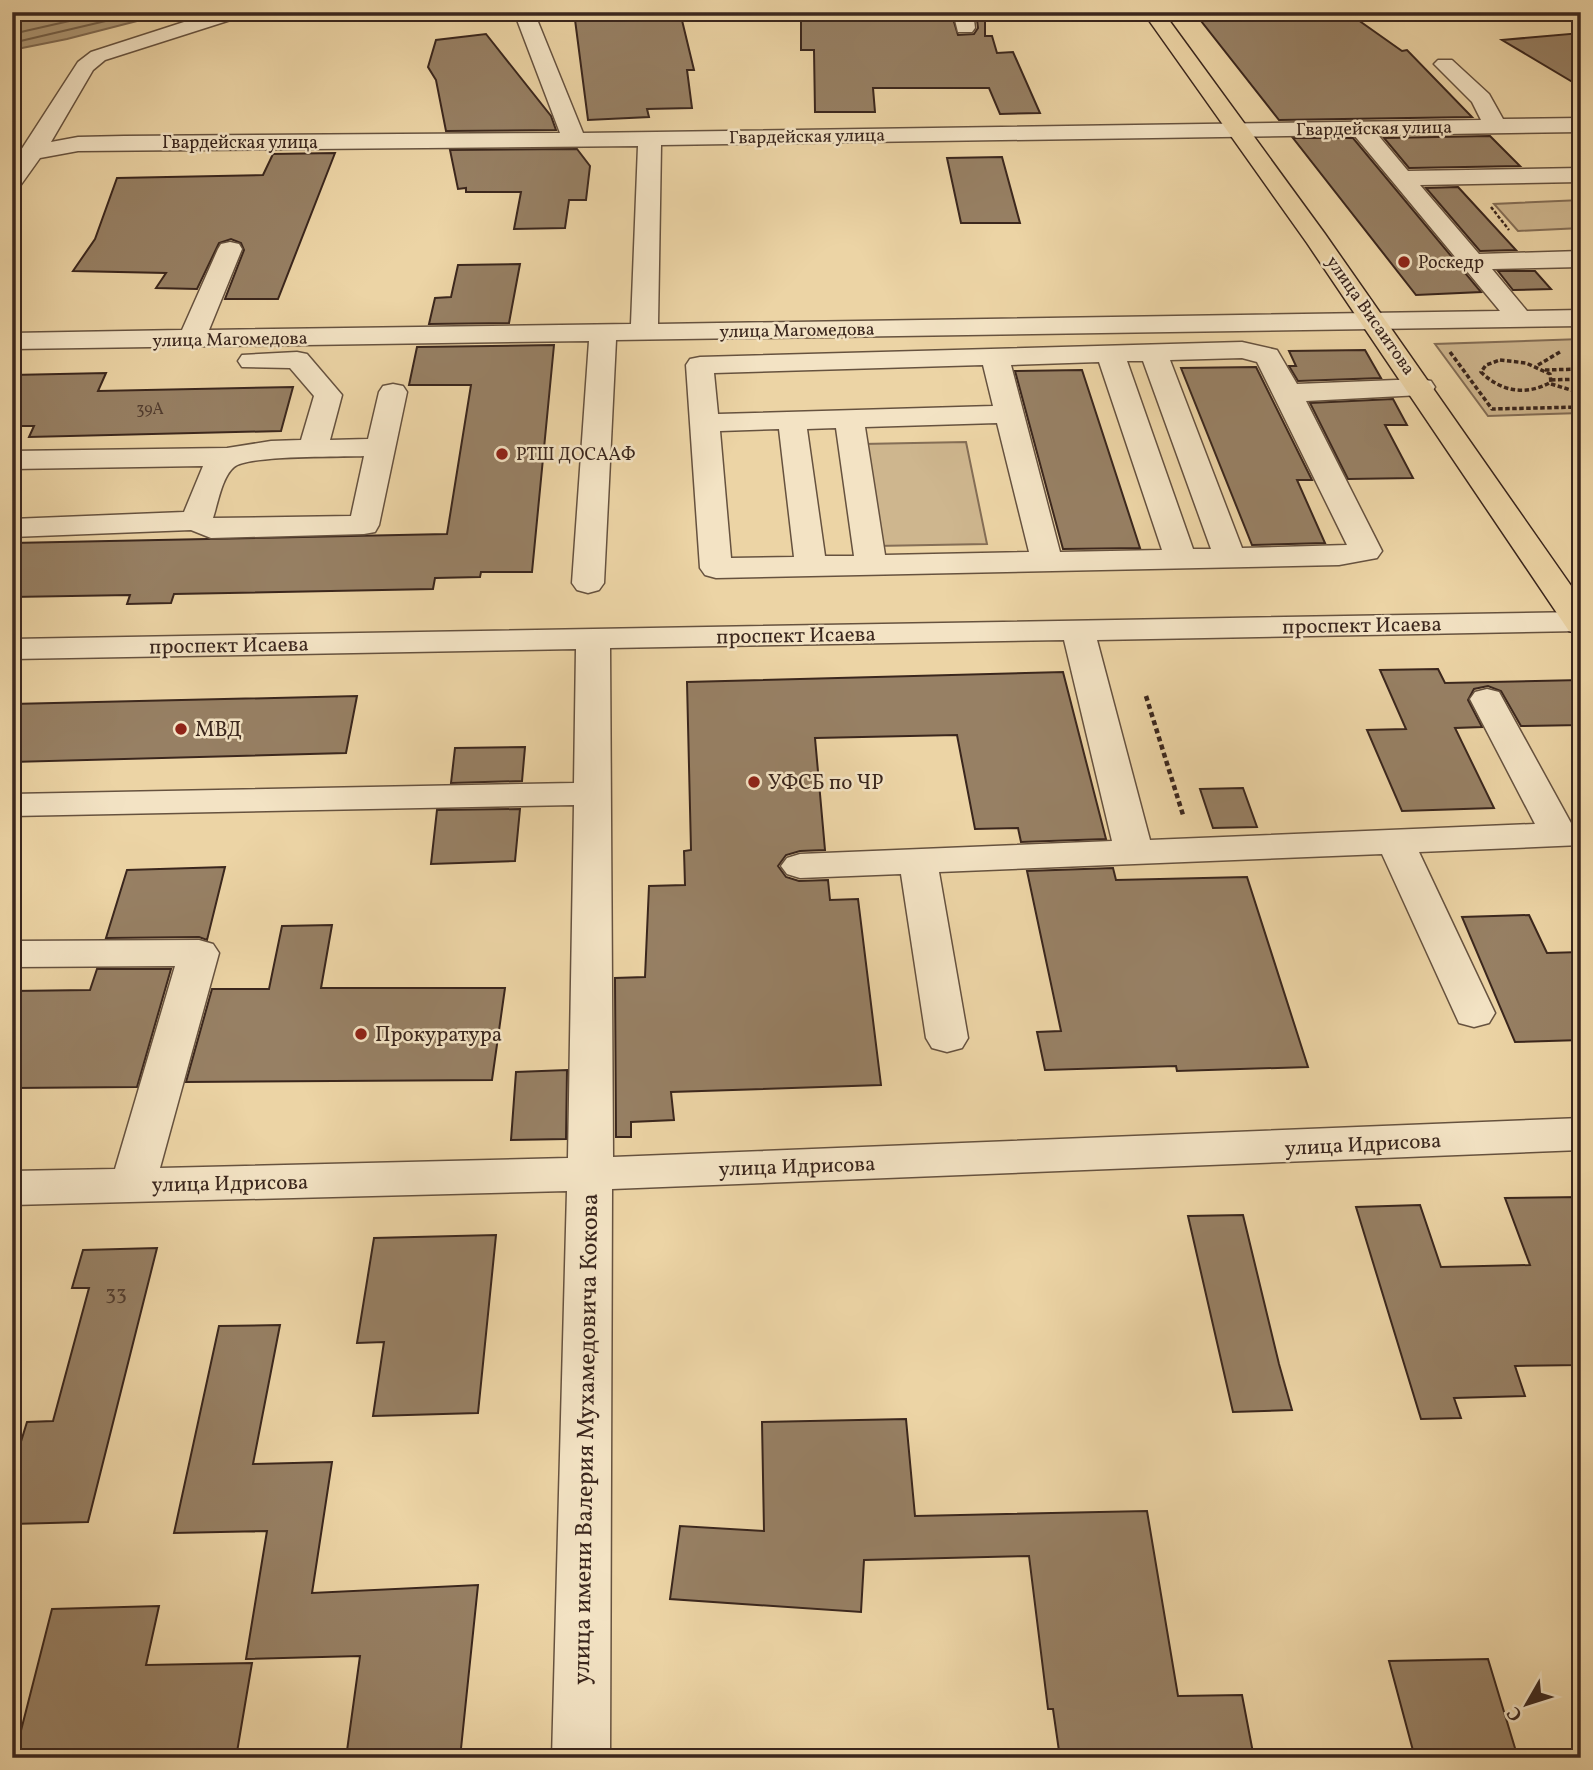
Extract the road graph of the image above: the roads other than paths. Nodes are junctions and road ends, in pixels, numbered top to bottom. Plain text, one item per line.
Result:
1 (236, 12) edge
2 (524, 12) edge
3 (1153, 12) edge
4 (1445, 64) dead end
5 (1581, 125) edge
6 (1496, 127) junction
7 (1361, 129) junction
8 (1241, 130) junction
9 (650, 138) junction
10 (574, 140) junction
11 (33, 152) junction
12 (1581, 175) edge
13 (1402, 178) junction
14 (12, 180) edge
15 (229, 249) dead end
16 (1581, 259) edge
17 (1472, 262) junction
18 (1581, 318) edge
19 (1374, 320) junction
20 (1521, 320) junction
21 (605, 332) junction
22 (643, 332) junction
23 (191, 340) junction
24 (12, 341) edge
25 (1153, 352) junction
26 (1110, 354) junction
27 (995, 357) junction
28 (12, 361) edge
29 (1421, 387) junction
30 (393, 392) dead end
31 (1288, 393) junction
32 (1009, 414) junction
33 (849, 419) junction
34 (792, 420) junction
35 (705, 423) junction
36 (381, 447) junction
37 (313, 449) junction
38 (228, 457) junction
39 (14, 472) edge
40 (195, 521) junction
41 (12, 528) edge
42 (1230, 558) junction
43 (1181, 559) junction
44 (1047, 562) junction
45 (871, 565) junction
46 (811, 566) junction
47 (588, 583) dead end
48 (1575, 608) edge
49 (1078, 630) junction
50 (593, 638) junction
51 (12, 649) edge
52 (1487, 699) dead end
53 (592, 794) junction
54 (12, 805) edge
55 (1570, 834) edge
56 (1395, 841) junction
57 (1134, 852) junction
58 (918, 861) junction
59 (800, 866) dead end
60 (12, 954) edge
61 (1474, 1013) dead end
62 (947, 1038) dead end
63 (1581, 1134) edge
64 (589, 1174) junction
65 (133, 1185) junction
66 (12, 1188) edge
67 (581, 1758) edge

1 - 11 street
2 - 10 street
3 - 8 main road, улица Висаитова
4 - 6 street
5 - 6 street, Гвардейская улица
6 - 7 street, Гвардейская улица
7 - 8 street, Гвардейская улица
7 - 13 street
8 - 9 street, Гвардейская улица
8 - 19 main road, улица Висаитова
9 - 10 street, Гвардейская улица
9 - 22 street
10 - 11 street, Гвардейская улица
11 - 14 street
12 - 13 street
13 - 17 street
15 - 23 street
16 - 17 street
17 - 20 street
18 - 20 street, улица Магомедова
19 - 20 street, улица Магомедова
19 - 22 street, улица Магомедова
19 - 29 main road, улица Висаитова
21 - 22 street, улица Магомедова
21 - 23 street, улица Магомедова
21 - 47 street
23 - 24 street, улица Магомедова
25 - 26 street
25 - 31 street
25 - 42 street
26 - 27 street
26 - 43 street
27 - 32 street
27 - 35 street
28 - 37 street
29 - 31 street
29 - 48 main road, улица Висаитова
30 - 36 street
31 - 42 street
32 - 33 street
32 - 44 street
33 - 34 street
33 - 45 street
34 - 35 street
34 - 46 street
35 - 46 street
36 - 37 street
36 - 40 street
37 - 38 street
38 - 39 street
38 - 40 street
40 - 41 street
42 - 43 street
43 - 44 street
44 - 45 street
45 - 46 street
48 - 49 street, проспект Исаева
49 - 50 street, проспект Исаева
49 - 57 street
50 - 51 street, проспект Исаева
50 - 53 street, улица имени Валерия Мухамедовича Кокова
52 - 55 street
53 - 54 street
53 - 64 street, улица имени Валерия Мухамедовича Кокова
55 - 56 street
56 - 57 street
56 - 61 street
57 - 58 street
58 - 59 street
58 - 62 street
60 - 65 street
63 - 64 street, улица Идрисова
64 - 65 street, улица Идрисова
64 - 67 street, улица имени Валерия Мухамедовича Кокова
65 - 66 street, улица Идрисова

